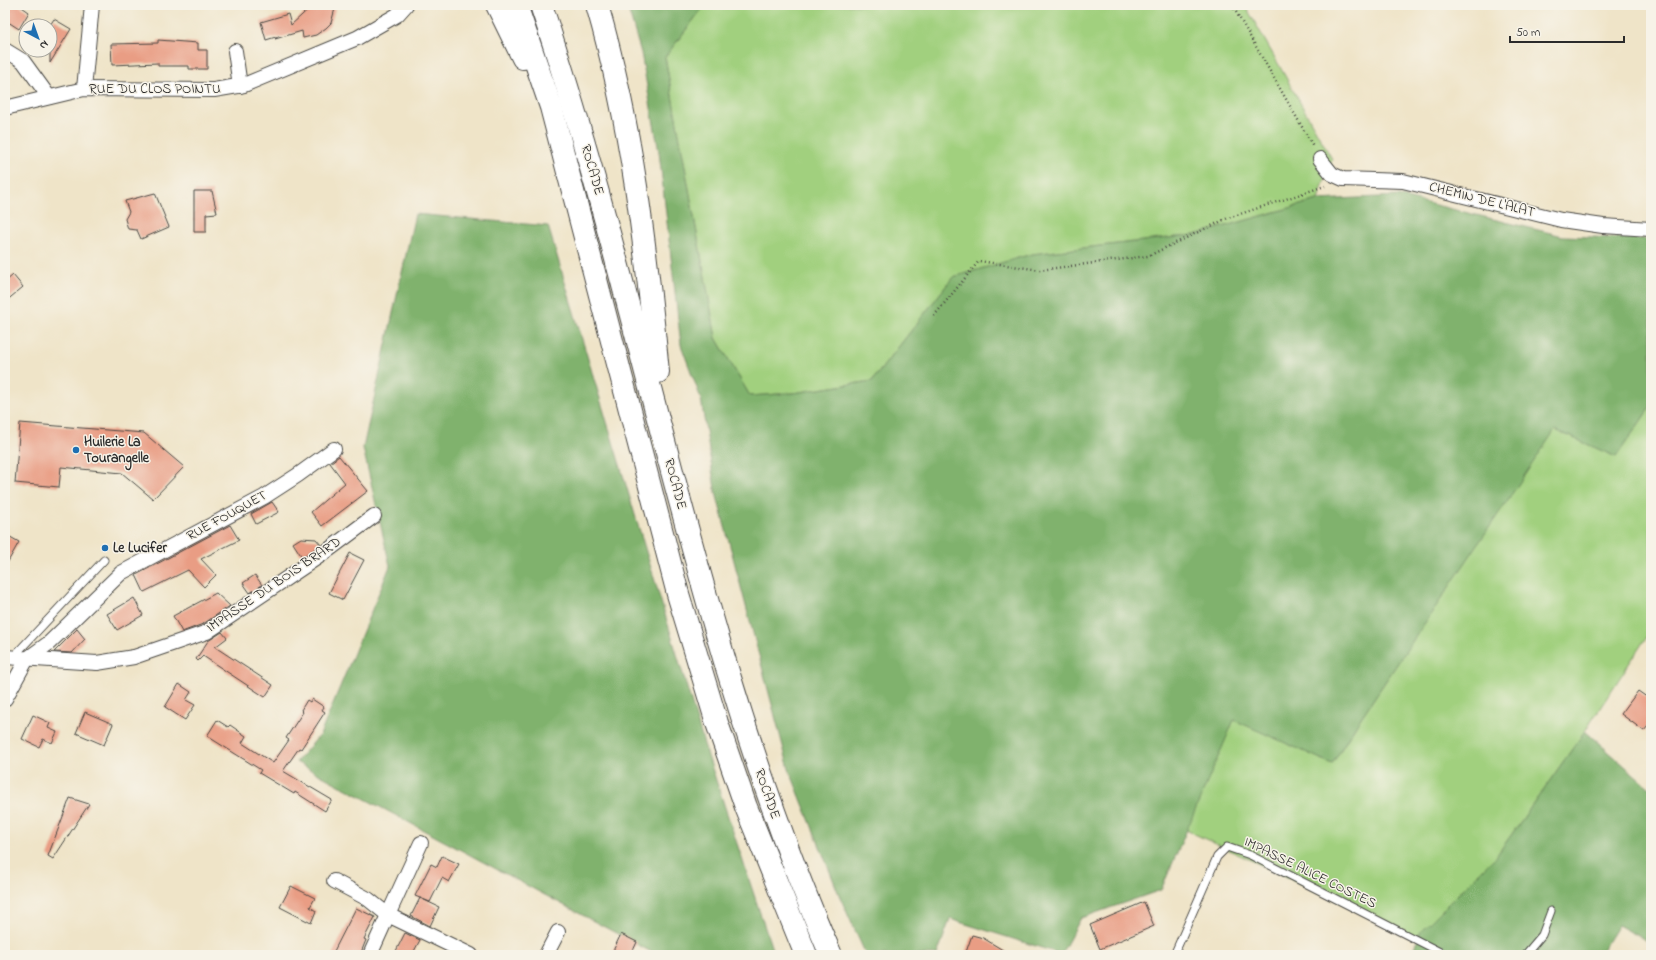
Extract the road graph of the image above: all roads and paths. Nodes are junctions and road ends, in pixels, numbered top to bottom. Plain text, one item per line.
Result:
1 (92, 5) edge
2 (406, 5) edge
3 (497, 5) edge
4 (516, 5) edge
5 (542, 5) edge
6 (597, 5) edge
7 (1232, 5) edge
8 (5, 50) edge
9 (235, 51) dead end
10 (240, 86) junction
11 (84, 89) junction
12 (49, 97) junction
13 (551, 107) junction
14 (5, 108) edge
15 (1320, 159) joint
16 (1342, 179) junction
17 (1651, 229) edge
18 (934, 316) dead end
19 (664, 441) junction
20 (334, 449) dead end
21 (374, 516) dead end
22 (104, 560) dead end
23 (15, 658) edge
24 (5, 699) edge
25 (421, 843) dead end
26 (334, 882) dead end
27 (1551, 911) dead end
28 (388, 915) junction
29 (558, 932) dead end
30 (370, 955) edge
31 (471, 955) edge
32 (546, 955) edge
33 (806, 955) edge
34 (830, 955) edge
35 (1174, 955) edge
36 (1446, 955) edge
37 (1525, 955) edge

1 - 11 street
2 - 10 street, RUE DU CLOS POINTU
3 - 13 highway
4 - 13 highway
5 - 19 highway, ROCADE
6 - 19 highway
7 - 15 path
8 - 12 street
9 - 10 street
10 - 11 street, RUE DU CLOS POINTU
11 - 12 street, RUE DU CLOS POINTU
12 - 14 street, RUE DU CLOS POINTU
13 - 33 highway
15 - 16 street
16 - 17 street, CHEMIN DE L'ALAT
16 - 18 path
19 - 34 highway, ROCADE
20 - 23 street, RUE FOUQUET
21 - 23 street, IMPASSE DU BOIS BRARD
22 - 23 lane
23 - 24 street, RUE FOUQUET
25 - 28 street
26 - 28 street
27 - 37 lane
28 - 30 street
28 - 31 street
29 - 32 street
35 - 36 lane, IMPASSE ALICE COSTES

